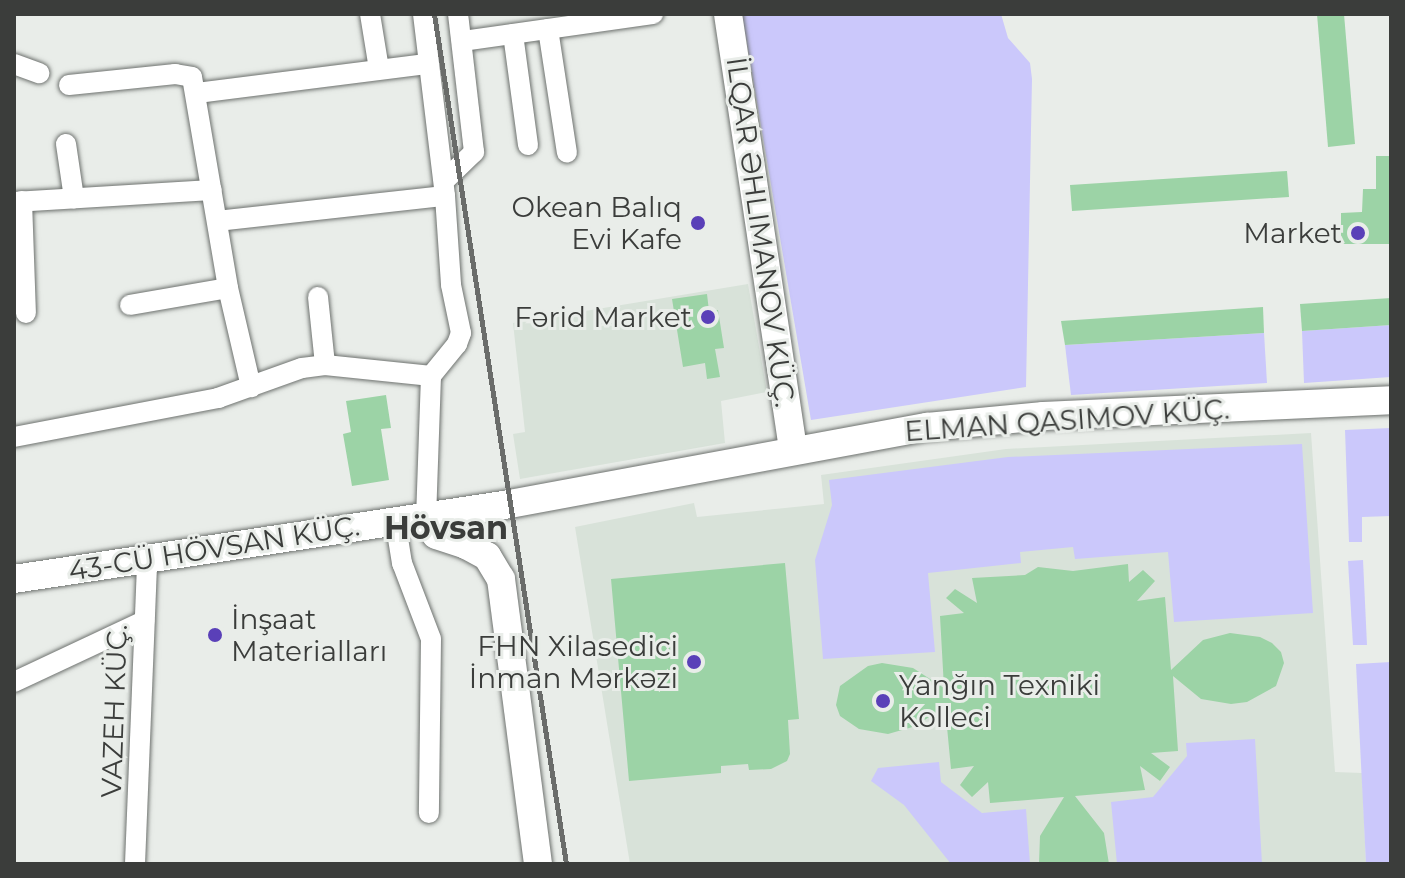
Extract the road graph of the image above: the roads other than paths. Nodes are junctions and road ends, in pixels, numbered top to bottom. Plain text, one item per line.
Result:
1 (370, 14) edge
2 (423, 14) edge
3 (458, 14) edge
4 (653, 14) edge
5 (728, 14) edge
6 (548, 29) junction
7 (513, 34) junction
8 (463, 41) junction
9 (14, 64) edge
10 (428, 64) junction
11 (379, 69) junction
12 (39, 73) dead end
13 (69, 85) dead end
14 (197, 93) junction
15 (66, 144) dead end
16 (528, 145) dead end
17 (567, 153) dead end
18 (444, 188) junction
19 (212, 190) junction
20 (74, 198) junction
21 (18, 202) edge
22 (217, 221) junction
23 (228, 288) junction
24 (318, 297) dead end
25 (130, 305) dead end
26 (26, 313) dead end
27 (325, 365) junction
28 (431, 376) junction
29 (251, 387) junction
30 (1391, 400) edge
31 (14, 437) edge
32 (793, 450) junction
33 (466, 511) junction
34 (426, 516) junction
35 (395, 520) junction
36 (466, 545) junction
37 (147, 560) junction
38 (14, 579) edge
39 (144, 621) junction
40 (14, 682) edge
41 (429, 813) dead end
42 (135, 864) edge
43 (538, 864) edge

1 - 11 street
2 - 10 street
3 - 8 street
4 - 6 street
5 - 32 main road, İLQAR ƏHLIMANOV KÜÇ.
6 - 7 street
6 - 17 street
7 - 8 street
7 - 16 street
8 - 18 street
9 - 12 street
10 - 11 street
10 - 18 street
11 - 14 street
13 - 14 street
14 - 19 street
15 - 20 street
18 - 22 street
18 - 28 street
19 - 20 street
19 - 22 street
20 - 21 street
21 - 26 street
22 - 23 street
23 - 25 street
23 - 29 street
24 - 27 street
27 - 28 street
27 - 29 street
28 - 34 street
29 - 31 street
30 - 32 main road, 43-CÜ HÖVSAN KÜÇ.
32 - 33 main road, 43-CÜ HÖVSAN KÜÇ.
33 - 34 main road, 43-CÜ HÖVSAN KÜÇ.
33 - 36 main road
34 - 35 main road, 43-CÜ HÖVSAN KÜÇ.
34 - 36 main road
35 - 37 main road, 43-CÜ HÖVSAN KÜÇ.
35 - 41 street
36 - 43 main road
37 - 38 main road, 43-CÜ HÖVSAN KÜÇ.
37 - 39 street, VAZEH KÜÇ.
39 - 40 street
39 - 42 street, VAZEH KÜÇ.

